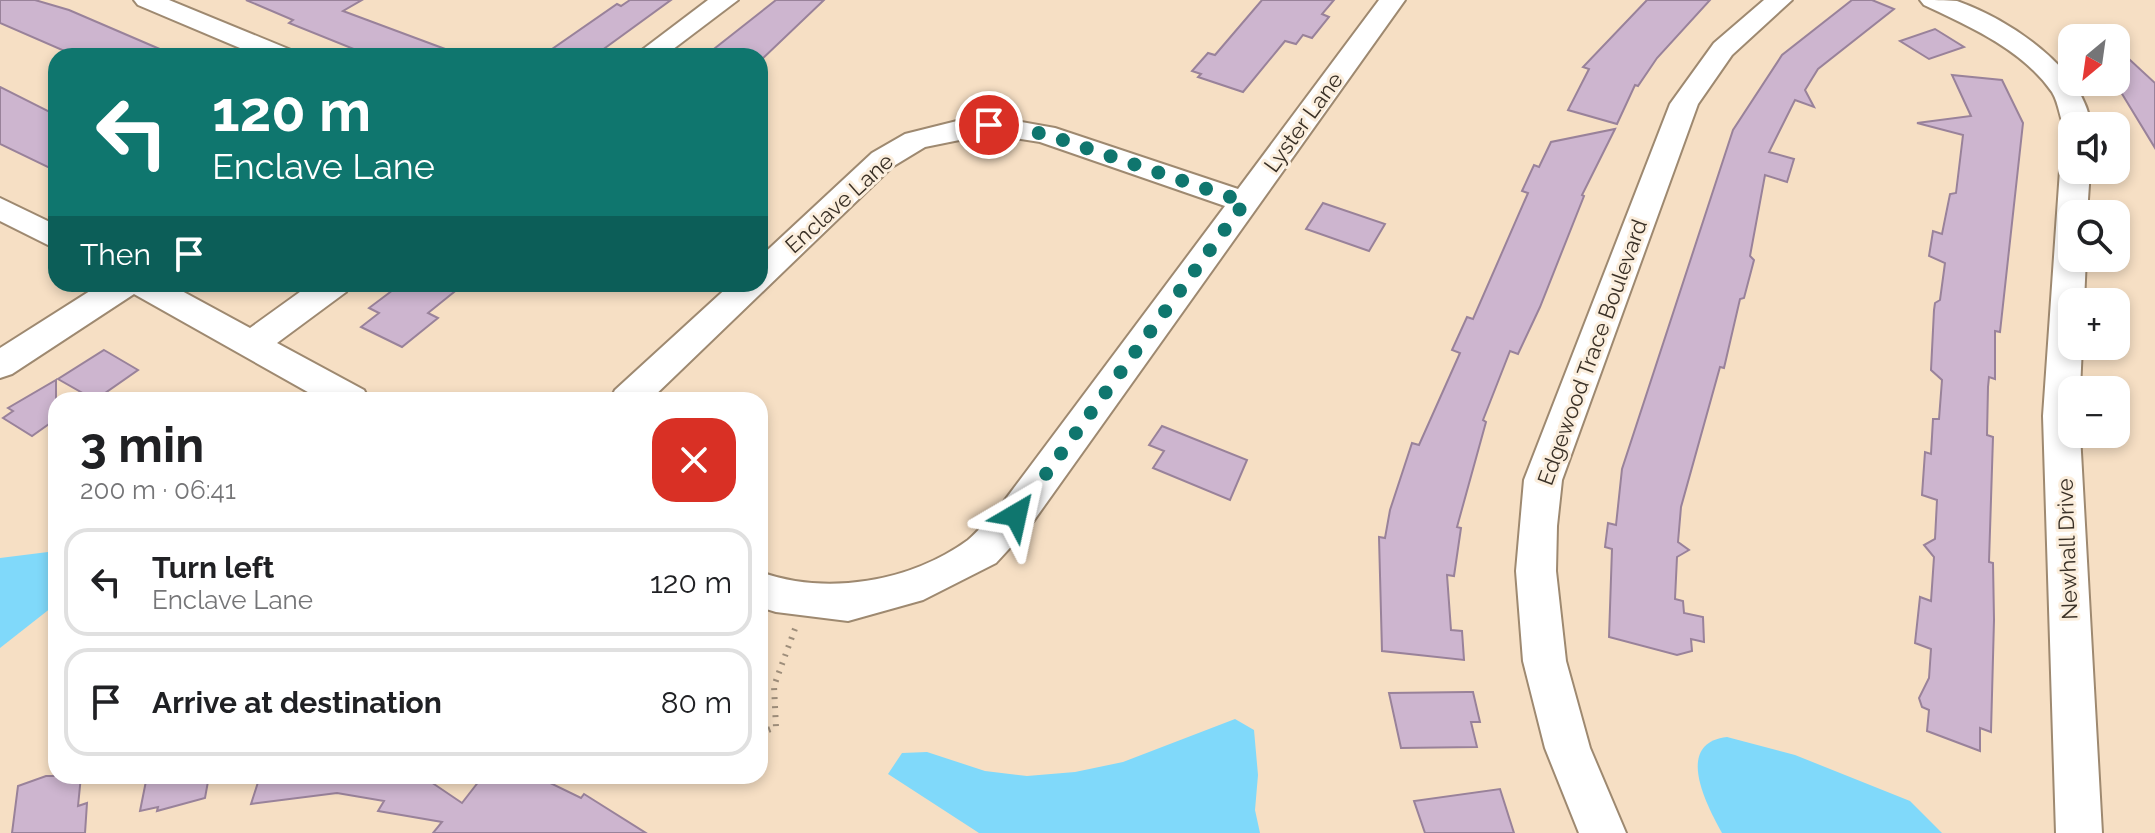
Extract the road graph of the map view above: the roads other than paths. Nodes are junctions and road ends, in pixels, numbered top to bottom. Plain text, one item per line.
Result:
1 (147, 0) edge
2 (725, 0) edge
3 (1392, 0) edge
4 (1779, 0) edge
5 (1933, 0) edge
6 (263, 48) edge
7 (658, 48) edge
8 (2075, 112) edge
9 (1245, 202) junction
10 (0, 208) edge
11 (48, 234) edge
12 (768, 267) edge
13 (2069, 272) edge
14 (113, 292) edge
15 (158, 292) edge
16 (323, 292) edge
17 (743, 292) edge
18 (253, 343) junction
19 (0, 365) edge
20 (337, 392) edge
21 (636, 392) edge
22 (768, 592) edge
23 (1603, 833) edge
24 (2079, 833) edge

1 - 6 street
2 - 7 street
3 - 9 street, Lyster Lane
4 - 23 street, Edgewood Trace Boulevard
5 - 8 street
9 - 12 street, Enclave Lane
9 - 22 street, Lyster Lane
10 - 11 street
13 - 24 street, Newhall Drive
14 - 19 street
15 - 18 street
16 - 18 street
17 - 21 street
18 - 20 street

